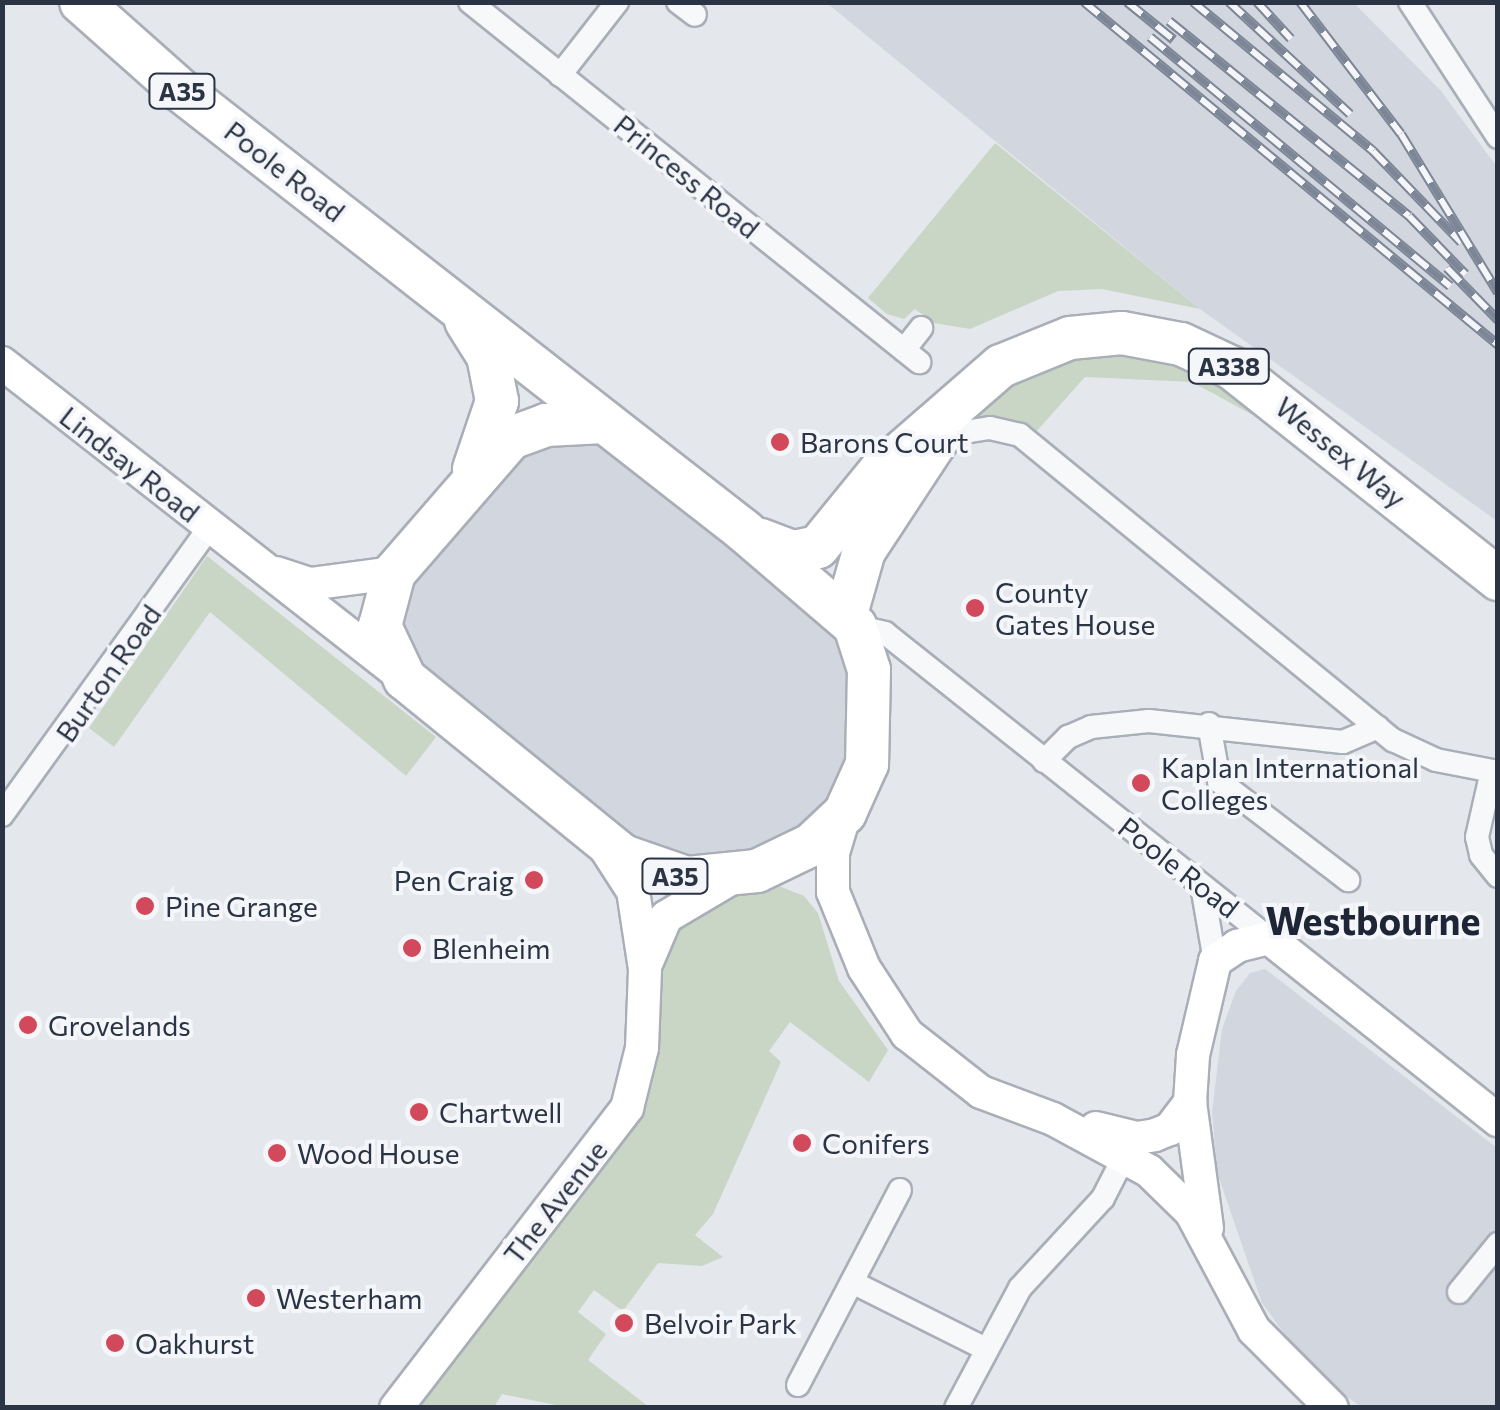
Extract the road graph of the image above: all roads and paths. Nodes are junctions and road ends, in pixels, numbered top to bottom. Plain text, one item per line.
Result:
1 (470, 2) edge
2 (617, 2) edge
3 (1410, 2) edge
4 (83, 3) edge
5 (560, 75) junction
6 (1498, 137) edge
7 (447, 296) junction
8 (921, 328) dead end
9 (2, 363) edge
10 (956, 402) junction
11 (604, 422) junction
12 (933, 450) junction
13 (465, 487) junction
14 (210, 528) junction
15 (743, 530) junction
16 (258, 564) junction
17 (394, 573) junction
18 (1498, 579) edge
19 (850, 620) junction
20 (405, 678) junction
21 (1209, 724) junction
22 (1378, 727) junction
23 (1044, 762) junction
24 (1494, 771) edge
25 (845, 813) junction
26 (2, 815) edge
27 (601, 841) junction
28 (744, 874) junction
29 (1498, 876) edge
30 (1348, 880) dead end
31 (1202, 886) junction
32 (833, 892) junction
33 (1269, 938) junction
34 (1214, 961) junction
35 (645, 969) junction
36 (1190, 1102) junction
37 (1053, 1119) junction
38 (1498, 1120) edge
39 (1125, 1156) junction
40 (900, 1190) dead end
41 (1210, 1242) junction
42 (1498, 1244) edge
43 (852, 1282) junction
44 (1458, 1292) dead end
45 (984, 1348) junction
46 (798, 1385) dead end
47 (396, 1408) edge
48 (956, 1408) edge
49 (1332, 1408) edge

1 - 5 street, Princess Road
2 - 5 street
3 - 6 street
4 - 7 highway, Poole Road / A35
5 - 8 street, Princess Road
7 - 11 highway, Poole Road / A35
7 - 13 highway, Poole Road / A35
9 - 14 street, Lindsay Road
10 - 12 highway, Wessex Way / A338
10 - 15 highway, A338
10 - 18 highway, Wessex Way / A338
11 - 13 highway, A35
11 - 15 highway, A35
12 - 19 highway, Wessex Way / A338
12 - 22 street
13 - 17 highway, A35
14 - 16 street, Lindsay Road
14 - 26 street, Burton Road
15 - 19 highway, A35
16 - 17 street, Lindsay Road
16 - 20 street, Lindsay Road
17 - 20 highway, A35
19 - 23 street, Poole Road
19 - 25 highway, A35
20 - 27 highway, A35
21 - 22 street
21 - 23 street
21 - 30 street
22 - 24 street
23 - 31 street, Poole Road
24 - 29 street
25 - 28 highway, A35
25 - 32 street
27 - 28 highway, A35
27 - 35 street, The Avenue
28 - 32 street
28 - 35 street, The Avenue
31 - 33 street, Poole Road
31 - 34 street
32 - 37 street
33 - 34 street
33 - 38 street, Poole Road
34 - 36 street
35 - 47 street, The Avenue
36 - 37 street
36 - 41 street
37 - 39 street
39 - 41 street
39 - 45 street
40 - 43 street
41 - 49 street
42 - 44 street
43 - 45 street
43 - 46 street
45 - 48 street

